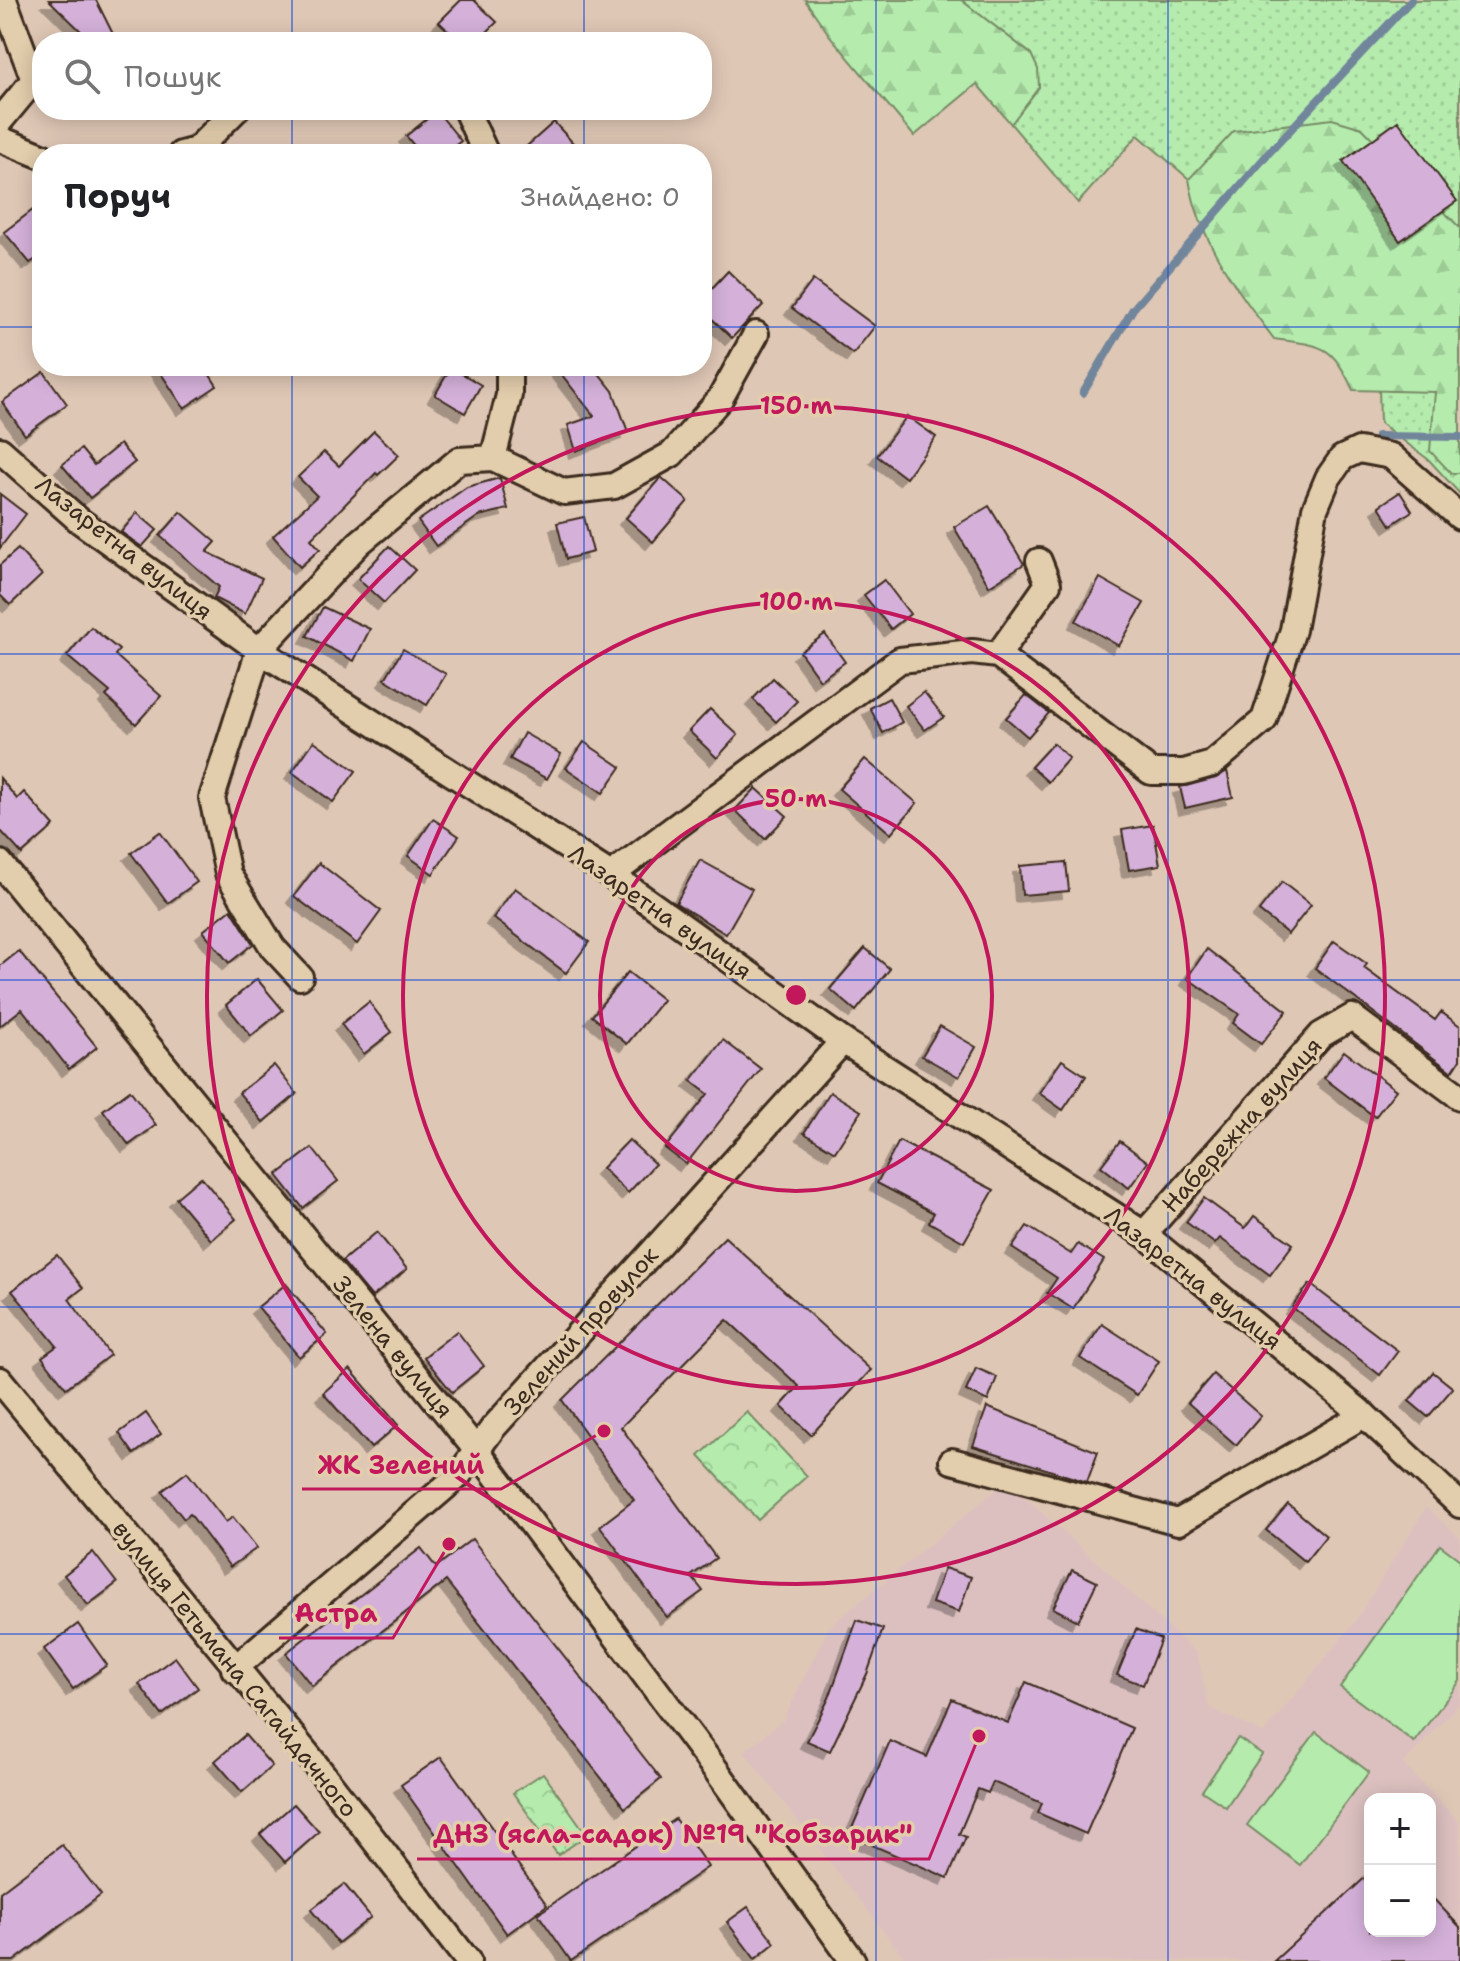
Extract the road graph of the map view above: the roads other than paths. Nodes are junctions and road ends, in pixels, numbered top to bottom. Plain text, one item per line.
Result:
1 (4, 0) edge
2 (32, 75) edge
3 (32, 82) edge
4 (226, 120) edge
5 (471, 120) edge
6 (0, 121) edge
7 (0, 139) edge
8 (202, 144) edge
9 (481, 144) edge
10 (32, 152) edge
11 (756, 334) dead end
12 (509, 376) edge
13 (0, 450) edge
14 (493, 458) junction
15 (1460, 517) edge
16 (1039, 561) dead end
17 (259, 650) junction
18 (998, 655) junction
19 (0, 863) edge
20 (611, 875) junction
21 (300, 977) dead end
22 (843, 1041) junction
23 (1460, 1097) edge
24 (1144, 1234) junction
25 (0, 1380) edge
26 (1364, 1415) junction
27 (478, 1452) junction
28 (952, 1461) dead end
29 (1460, 1505) edge
30 (234, 1669) junction
31 (468, 1961) edge
32 (853, 1961) edge

1 - 2 street
3 - 6 street
4 - 8 street
5 - 9 street
7 - 10 street
11 - 14 street
12 - 14 street
13 - 17 street, Лазаретна вулиця
14 - 17 street
15 - 18 street
16 - 18 street
17 - 20 street, Лазаретна вулиця
17 - 21 street
18 - 20 street
19 - 27 street, Зелена вулиця
20 - 22 street, Лазаретна вулиця
22 - 24 street, Лазаретна вулиця
22 - 27 street, Зелений провулок
23 - 24 street, Набережна вулиця
24 - 26 street, Лазаретна вулиця
25 - 30 street, вулиця Гетьмана Сагайдачного
26 - 28 street
26 - 29 street, Лазаретна вулиця
27 - 30 street, Зелений провулок
27 - 32 street, Зелена вулиця
30 - 31 street, вулиця Гетьмана Сагайдачного

